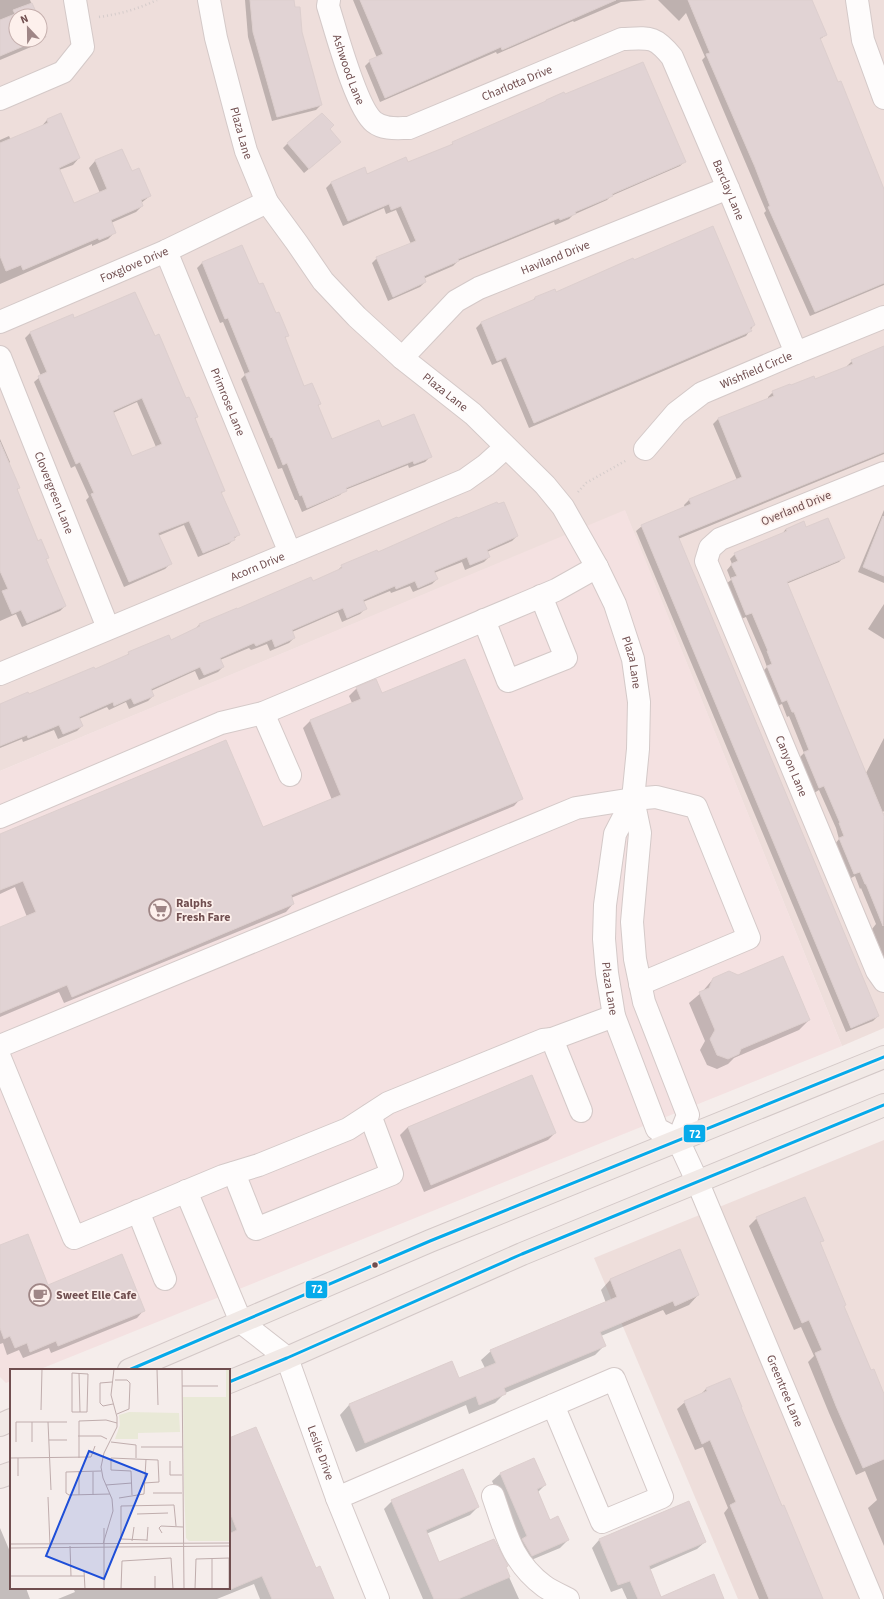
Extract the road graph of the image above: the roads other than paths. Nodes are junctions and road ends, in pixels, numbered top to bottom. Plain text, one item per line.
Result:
1 (209, 0) edge
2 (328, 0) edge
3 (857, 0) edge
4 (76, 10) edge
5 (647, 38) joint
6 (884, 98) edge
7 (0, 99) edge
8 (388, 128) joint
9 (728, 188) junction
10 (267, 202) junction
11 (166, 251) junction
12 (884, 317) edge
13 (0, 322) edge
14 (796, 352) junction
15 (0, 357) edge
16 (402, 358) junction
17 (506, 446) junction
18 (645, 449) road end
19 (884, 473) edge
20 (710, 548) joint
21 (290, 553) junction
22 (597, 567) junction
23 (542, 596) junction
24 (484, 620) junction
25 (108, 628) junction
26 (0, 674) edge
27 (263, 713) junction
28 (290, 775) dead end
29 (634, 798) junction
30 (0, 817) edge
31 (884, 981) edge
32 (640, 984) junction
33 (614, 1016) junction
34 (552, 1039) junction
35 (0, 1046) edge
36 (884, 1057) edge
37 (0, 1058) edge
38 (884, 1105) edge
39 (581, 1111) dead end
40 (370, 1115) junction
41 (678, 1140) junction
42 (234, 1173) junction
43 (698, 1183) junction
44 (186, 1191) junction
45 (138, 1211) junction
46 (165, 1279) dead end
47 (241, 1322) junction
48 (286, 1358) junction
49 (131, 1369) edge
50 (230, 1382) edge
51 (553, 1405) junction
52 (10, 1420) edge
53 (0, 1425) edge
54 (493, 1496) dead end
55 (337, 1498) junction
56 (378, 1599) edge
57 (568, 1599) edge
58 (872, 1599) edge

1 - 10 street, Plaza Lane
2 - 8 street, Ashwood Lane
3 - 6 street
4 - 7 street
5 - 8 street, Charlotta Drive
5 - 9 street, Barclay Lane
9 - 14 street, Barclay Lane
9 - 16 street, Haviland Drive
10 - 11 street, Foxglove Drive
10 - 16 street, Plaza Lane
11 - 13 street, Foxglove Drive
11 - 21 street, Primrose Lane
12 - 14 street, Wishfield Circle
14 - 18 street, Wishfield Circle
15 - 25 street, Clovergreen Lane
16 - 17 street, Plaza Lane
17 - 21 street, Acorn Drive
17 - 22 street, Plaza Lane
19 - 20 street, Overland Drive
20 - 31 street, Canyon Lane
21 - 25 street, Acorn Drive
22 - 23 street
22 - 29 street, Plaza Lane
23 - 24 street
23 - 24 street
24 - 27 street
25 - 26 street, Acorn Drive
27 - 28 street
27 - 30 street
29 - 32 street, Plaza Lane
29 - 32 street
29 - 33 street, Plaza Lane
29 - 35 street
32 - 41 street, Plaza Lane
33 - 34 street
33 - 41 street, Plaza Lane
34 - 39 street
34 - 40 street
36 - 41 main road
37 - 45 street
38 - 43 main road
40 - 42 street
40 - 42 street
41 - 43 street
41 - 47 main road
42 - 44 street
43 - 48 main road
43 - 58 street, Greentree Lane
44 - 45 street
44 - 47 street
45 - 46 street
47 - 48 street
47 - 49 main road
48 - 50 main road
48 - 55 street, Leslie Drive
51 - 51 street
51 - 55 street
52 - 53 main road
54 - 57 street
55 - 56 street, Leslie Drive

